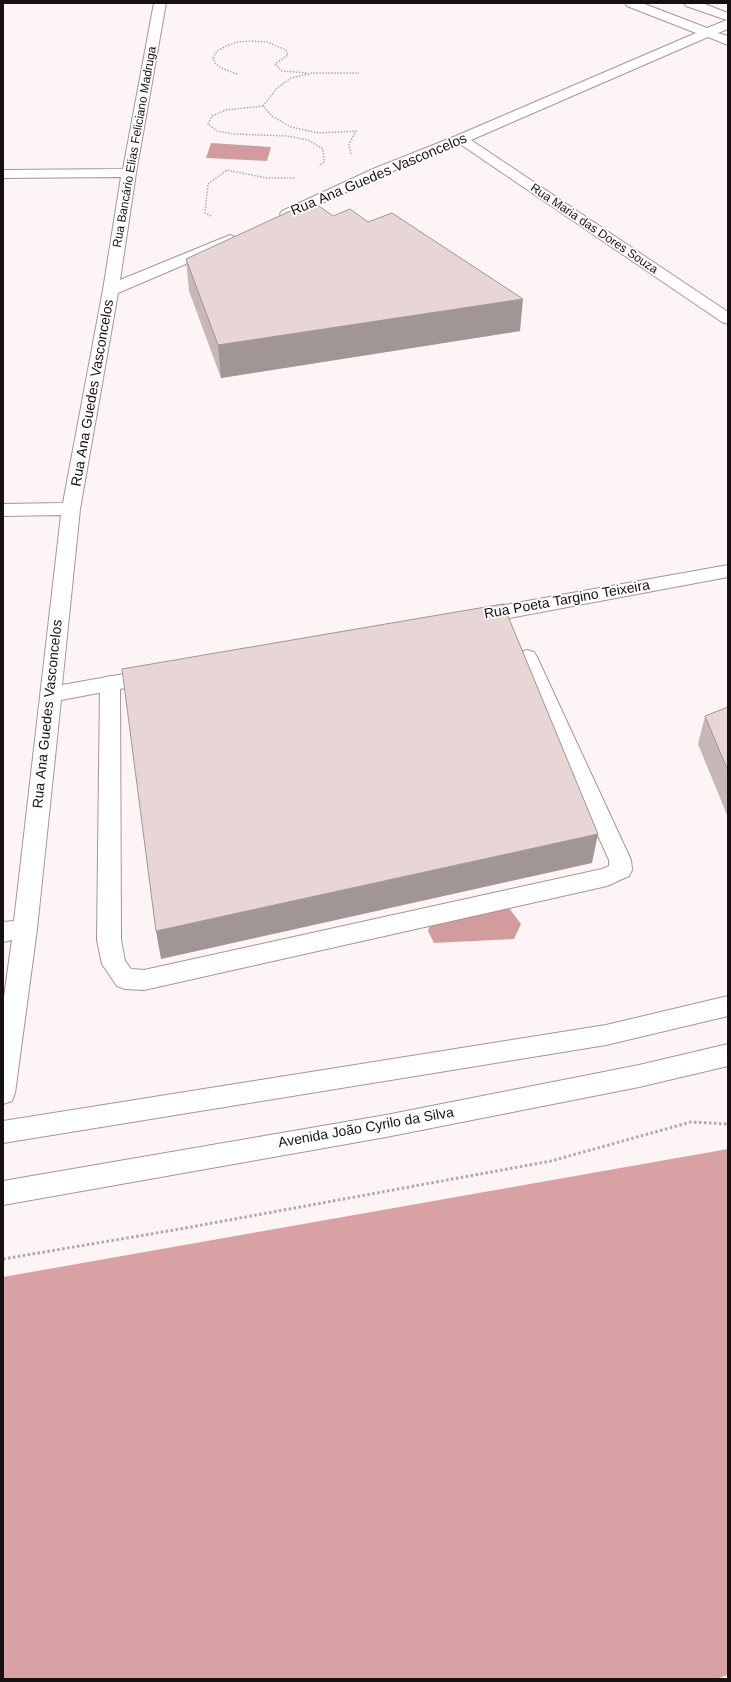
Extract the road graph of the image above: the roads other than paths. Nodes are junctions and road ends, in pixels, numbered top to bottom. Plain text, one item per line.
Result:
1 (160, 3) edge
2 (631, 3) edge
3 (690, 3) edge
4 (728, 17) edge
5 (728, 24) edge
6 (707, 34) junction
7 (728, 41) edge
8 (461, 139) junction
9 (129, 172) junction
10 (3, 174) edge
11 (278, 218) edge
12 (242, 234) edge
13 (111, 290) junction
14 (728, 319) edge
15 (71, 509) junction
16 (3, 510) edge
17 (728, 571) edge
18 (462, 619) edge
19 (527, 657) edge
20 (173, 672) edge
21 (110, 683) junction
22 (51, 694) junction
23 (25, 929) junction
24 (3, 932) edge
25 (728, 1006) edge
26 (728, 1055) edge
27 (3, 1093) edge
28 (3, 1132) edge
29 (3, 1193) edge

1 - 9 street, Rua Bancário Elias Feliciano Madruga
2 - 6 street
3 - 4 street
5 - 6 street, Rua Ana Guedes Vasconcelos
6 - 7 street
6 - 8 street, Rua Ana Guedes Vasconcelos
8 - 11 street, Rua Ana Guedes Vasconcelos
8 - 14 street, Rua Maria das Dores Souza
9 - 10 street
9 - 13 street, Rua Bancário Elias Feliciano Madruga
12 - 13 street, Rua Ana Guedes Vasconcelos
13 - 15 street, Rua Ana Guedes Vasconcelos
15 - 16 street
15 - 22 street, Rua Ana Guedes Vasconcelos
17 - 18 street, Rua Poeta Targino Teixeira
19 - 21 street
20 - 21 street
21 - 22 street
22 - 23 street, Rua Ana Guedes Vasconcelos
23 - 24 street
23 - 27 street, Rua Ana Guedes Vasconcelos
25 - 28 street
26 - 29 street, Avenida João Cyrilo da Silva

